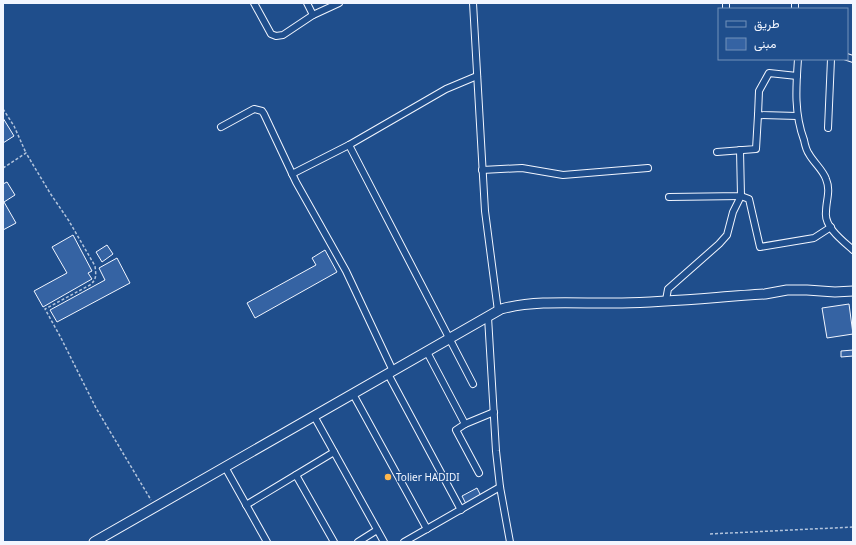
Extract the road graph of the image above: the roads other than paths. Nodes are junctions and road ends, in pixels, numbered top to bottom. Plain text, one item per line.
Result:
1 (254, 3) edge
2 (307, 3) edge
3 (339, 3) edge
4 (473, 3) edge
5 (313, 15) junction
6 (798, 60) edge
7 (831, 60) edge
8 (477, 76) junction
9 (797, 76) junction
10 (758, 115) junction
11 (797, 116) junction
12 (222, 127) dead end
13 (828, 128) dead end
14 (348, 145) junction
15 (740, 150) junction
16 (717, 152) dead end
17 (648, 168) dead end
18 (482, 170) junction
19 (292, 174) junction
20 (742, 196) junction
21 (669, 197) dead end
22 (831, 227) junction
23 (853, 250) edge
24 (853, 291) edge
25 (666, 300) junction
26 (498, 311) junction
27 (488, 317) junction
28 (450, 339) junction
29 (427, 352) junction
30 (390, 373) junction
31 (473, 384) dead end
32 (353, 394) junction
33 (494, 412) junction
34 (314, 416) junction
35 (465, 424) junction
36 (334, 452) junction
37 (225, 467) junction
38 (479, 473) dead end
39 (296, 475) junction
40 (500, 487) junction
41 (246, 505) junction
42 (461, 510) junction
43 (427, 529) junction
44 (377, 530) junction
45 (94, 542) edge
46 (267, 542) edge
47 (334, 542) edge
48 (358, 542) edge
49 (384, 542) edge
50 (404, 542) edge
51 (510, 542) edge

1 - 5 street
2 - 5 street
3 - 5 street
4 - 8 street
6 - 9 street
7 - 13 street
8 - 14 street
8 - 18 street
9 - 10 street
9 - 11 street
10 - 11 street
10 - 15 street
11 - 22 street
12 - 19 street
14 - 19 street
14 - 28 street
15 - 16 street
15 - 20 street
17 - 18 street
18 - 26 street
19 - 30 street
20 - 21 street
20 - 22 street
20 - 25 street
22 - 23 street
24 - 25 street
25 - 26 street
26 - 27 street
27 - 28 street
27 - 33 street
28 - 29 street
28 - 31 street
29 - 30 street
29 - 35 street
30 - 32 street
30 - 42 street
32 - 34 street
32 - 43 street
33 - 35 street
33 - 40 street
34 - 36 street
34 - 37 street
35 - 38 street
36 - 39 street
36 - 44 street
37 - 41 street
37 - 45 street
39 - 41 street
39 - 47 street
40 - 42 street
40 - 51 street
41 - 46 street
42 - 43 street
43 - 50 street
44 - 48 street
44 - 49 street

